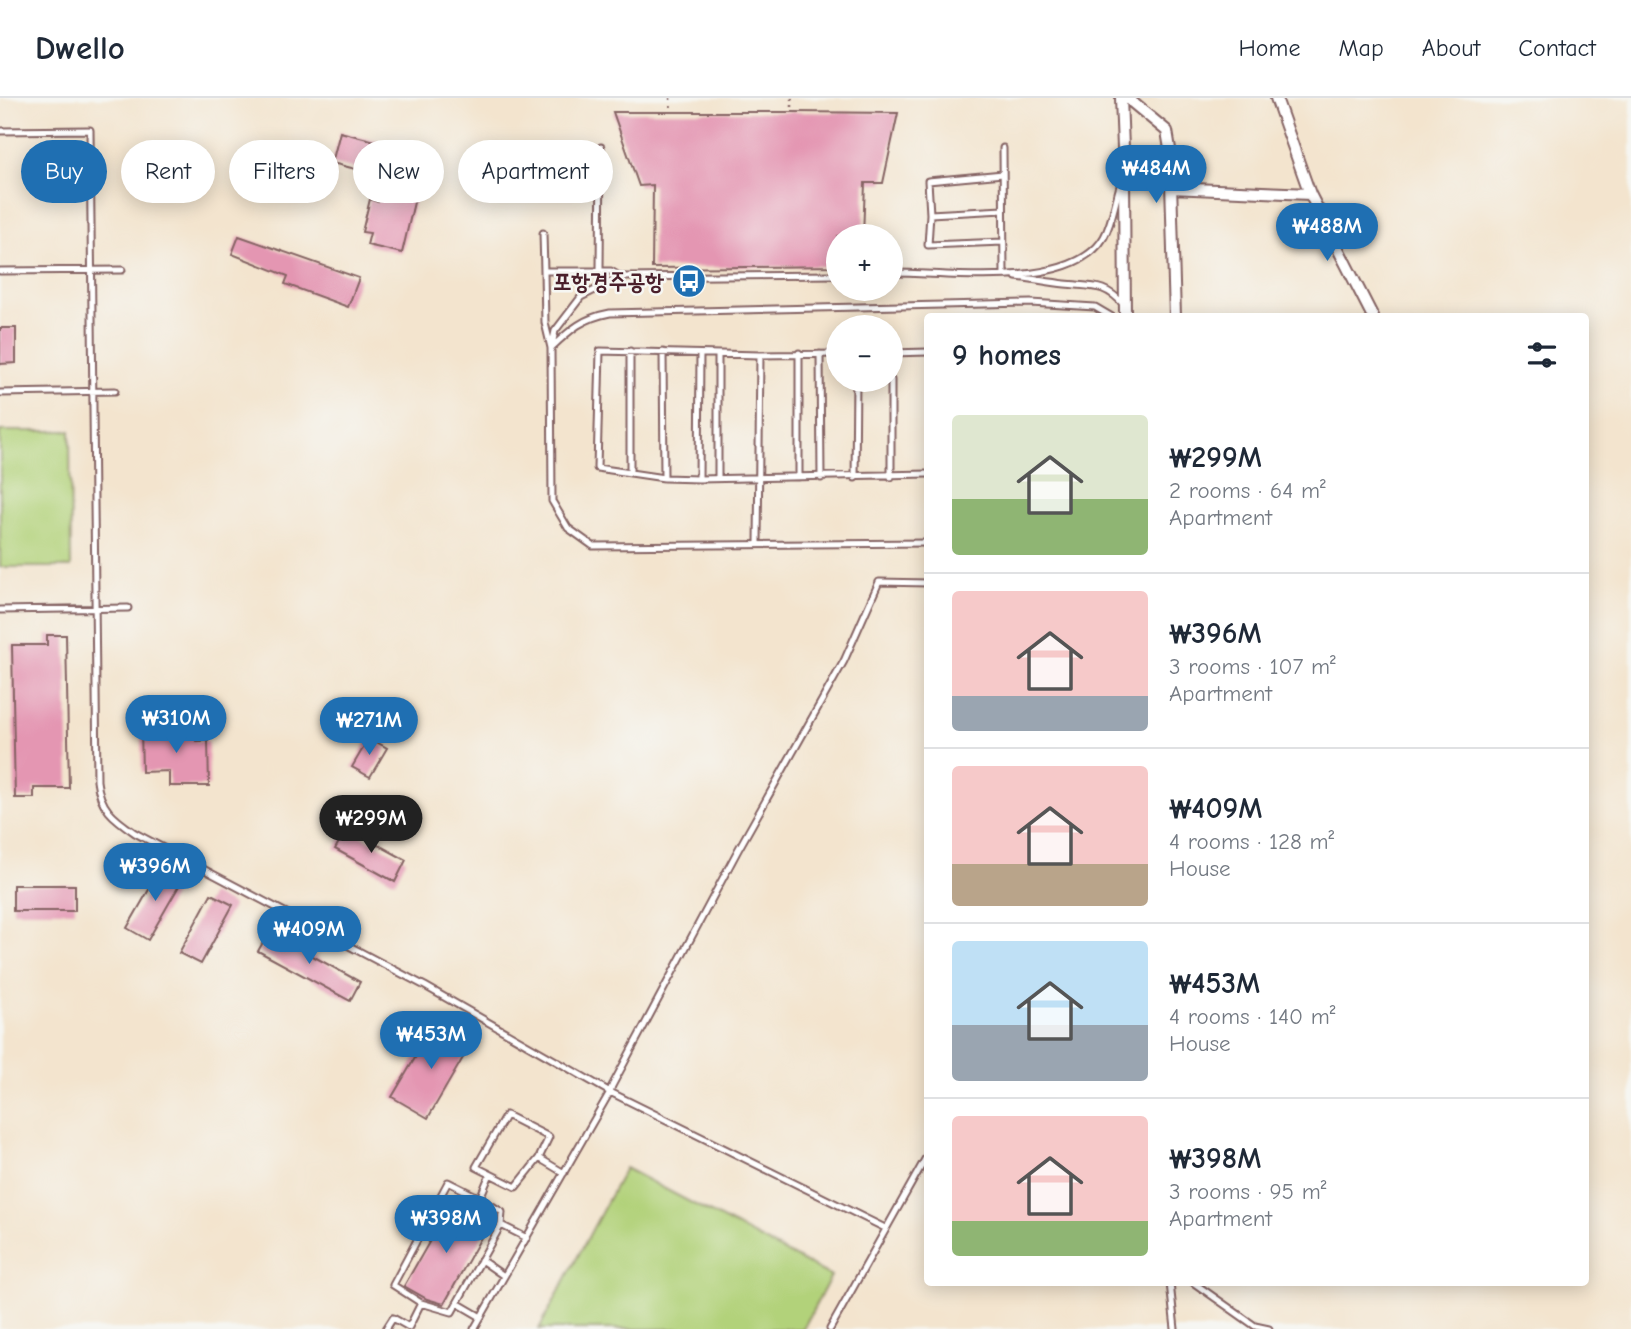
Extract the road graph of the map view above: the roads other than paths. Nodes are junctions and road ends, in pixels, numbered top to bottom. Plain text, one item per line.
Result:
1 (1121, 98) edge
2 (1127, 98) edge
3 (1276, 98) edge
4 (0, 131) edge
5 (1003, 148) dead end
6 (1124, 173) junction
7 (1003, 174) junction
8 (1171, 188) junction
9 (1310, 194) junction
10 (601, 203) edge
11 (1003, 210) junction
12 (930, 214) junction
13 (543, 233) dead end
14 (1003, 242) junction
15 (92, 270) junction
16 (122, 270) dead end
17 (0, 271) edge
18 (544, 271) junction
19 (600, 271) junction
20 (903, 274) edge
21 (826, 275) edge
22 (1004, 275) junction
23 (621, 277) junction
24 (1125, 311) edge
25 (1106, 313) edge
26 (1175, 313) edge
27 (1371, 313) edge
28 (551, 348) junction
29 (630, 351) junction
30 (663, 352) junction
31 (924, 352) edge
32 (799, 353) junction
33 (903, 353) edge
34 (700, 354) junction
35 (718, 354) junction
36 (820, 354) junction
37 (826, 354) edge
38 (760, 355) junction
39 (93, 391) junction
40 (115, 391) dead end
41 (856, 392) edge
42 (891, 392) edge
43 (0, 393) edge
44 (630, 473) junction
45 (924, 474) edge
46 (799, 477) junction
47 (891, 477) junction
48 (663, 478) junction
49 (718, 478) junction
50 (759, 478) junction
51 (821, 478) junction
52 (855, 478) junction
53 (699, 479) junction
54 (758, 543) junction
55 (924, 543) edge
56 (924, 583) edge
57 (128, 608) dead end
58 (95, 609) junction
59 (0, 610) edge
60 (610, 1092) junction
61 (539, 1158) junction
62 (924, 1161) edge
63 (564, 1173) junction
64 (490, 1174) junction
65 (480, 1198) junction
66 (501, 1225) junction
67 (885, 1228) junction
68 (527, 1238) junction
69 (481, 1260) junction
70 (504, 1276) junction
71 (1170, 1286) edge
72 (1198, 1286) edge
73 (421, 1303) junction
74 (457, 1303) junction
75 (481, 1317) junction
76 (410, 1328) edge
77 (386, 1329) edge
78 (474, 1329) edge
79 (830, 1329) edge
80 (1175, 1329) edge
81 (1269, 1329) edge

1 - 6 street
2 - 8 street
3 - 9 street
4 - 15 lane
5 - 7 lane
6 - 22 lane
6 - 24 street
7 - 11 lane
7 - 12 lane
8 - 9 street
8 - 26 street
9 - 27 street
10 - 19 lane
11 - 12 lane
11 - 14 lane
12 - 14 lane
13 - 18 lane
14 - 22 lane
15 - 16 lane
15 - 17 lane
15 - 39 lane
18 - 19 lane
18 - 28 lane
19 - 23 lane
20 - 22 lane
21 - 23 lane
22 - 24 lane
23 - 28 lane
25 - 28 lane
28 - 54 lane
29 - 30 lane
29 - 44 lane
29 - 44 lane
30 - 34 lane
30 - 48 lane
31 - 33 lane
32 - 36 lane
32 - 38 lane
32 - 46 lane
34 - 35 lane
34 - 53 lane
35 - 38 lane
35 - 49 lane
36 - 37 lane
36 - 51 lane
38 - 50 lane
39 - 40 lane
39 - 43 lane
39 - 58 lane
41 - 52 lane
42 - 47 lane
44 - 48 lane
45 - 47 lane
46 - 50 lane
46 - 51 lane
47 - 52 lane
48 - 53 lane
49 - 50 lane
49 - 53 lane
50 - 54 lane
51 - 52 lane
54 - 55 lane
56 - 60 lane
57 - 58 lane
58 - 59 lane
58 - 60 lane
60 - 63 lane
60 - 67 lane
61 - 63 lane
61 - 64 lane
61 - 64 lane
62 - 67 lane
63 - 68 lane
64 - 65 lane
65 - 66 lane
65 - 73 lane
66 - 68 lane
66 - 69 lane
67 - 79 lane
68 - 70 lane
69 - 70 lane
69 - 74 lane
70 - 75 lane
71 - 80 lane
72 - 81 lane
73 - 74 lane
73 - 76 lane
74 - 75 lane
75 - 78 lane
76 - 77 lane

